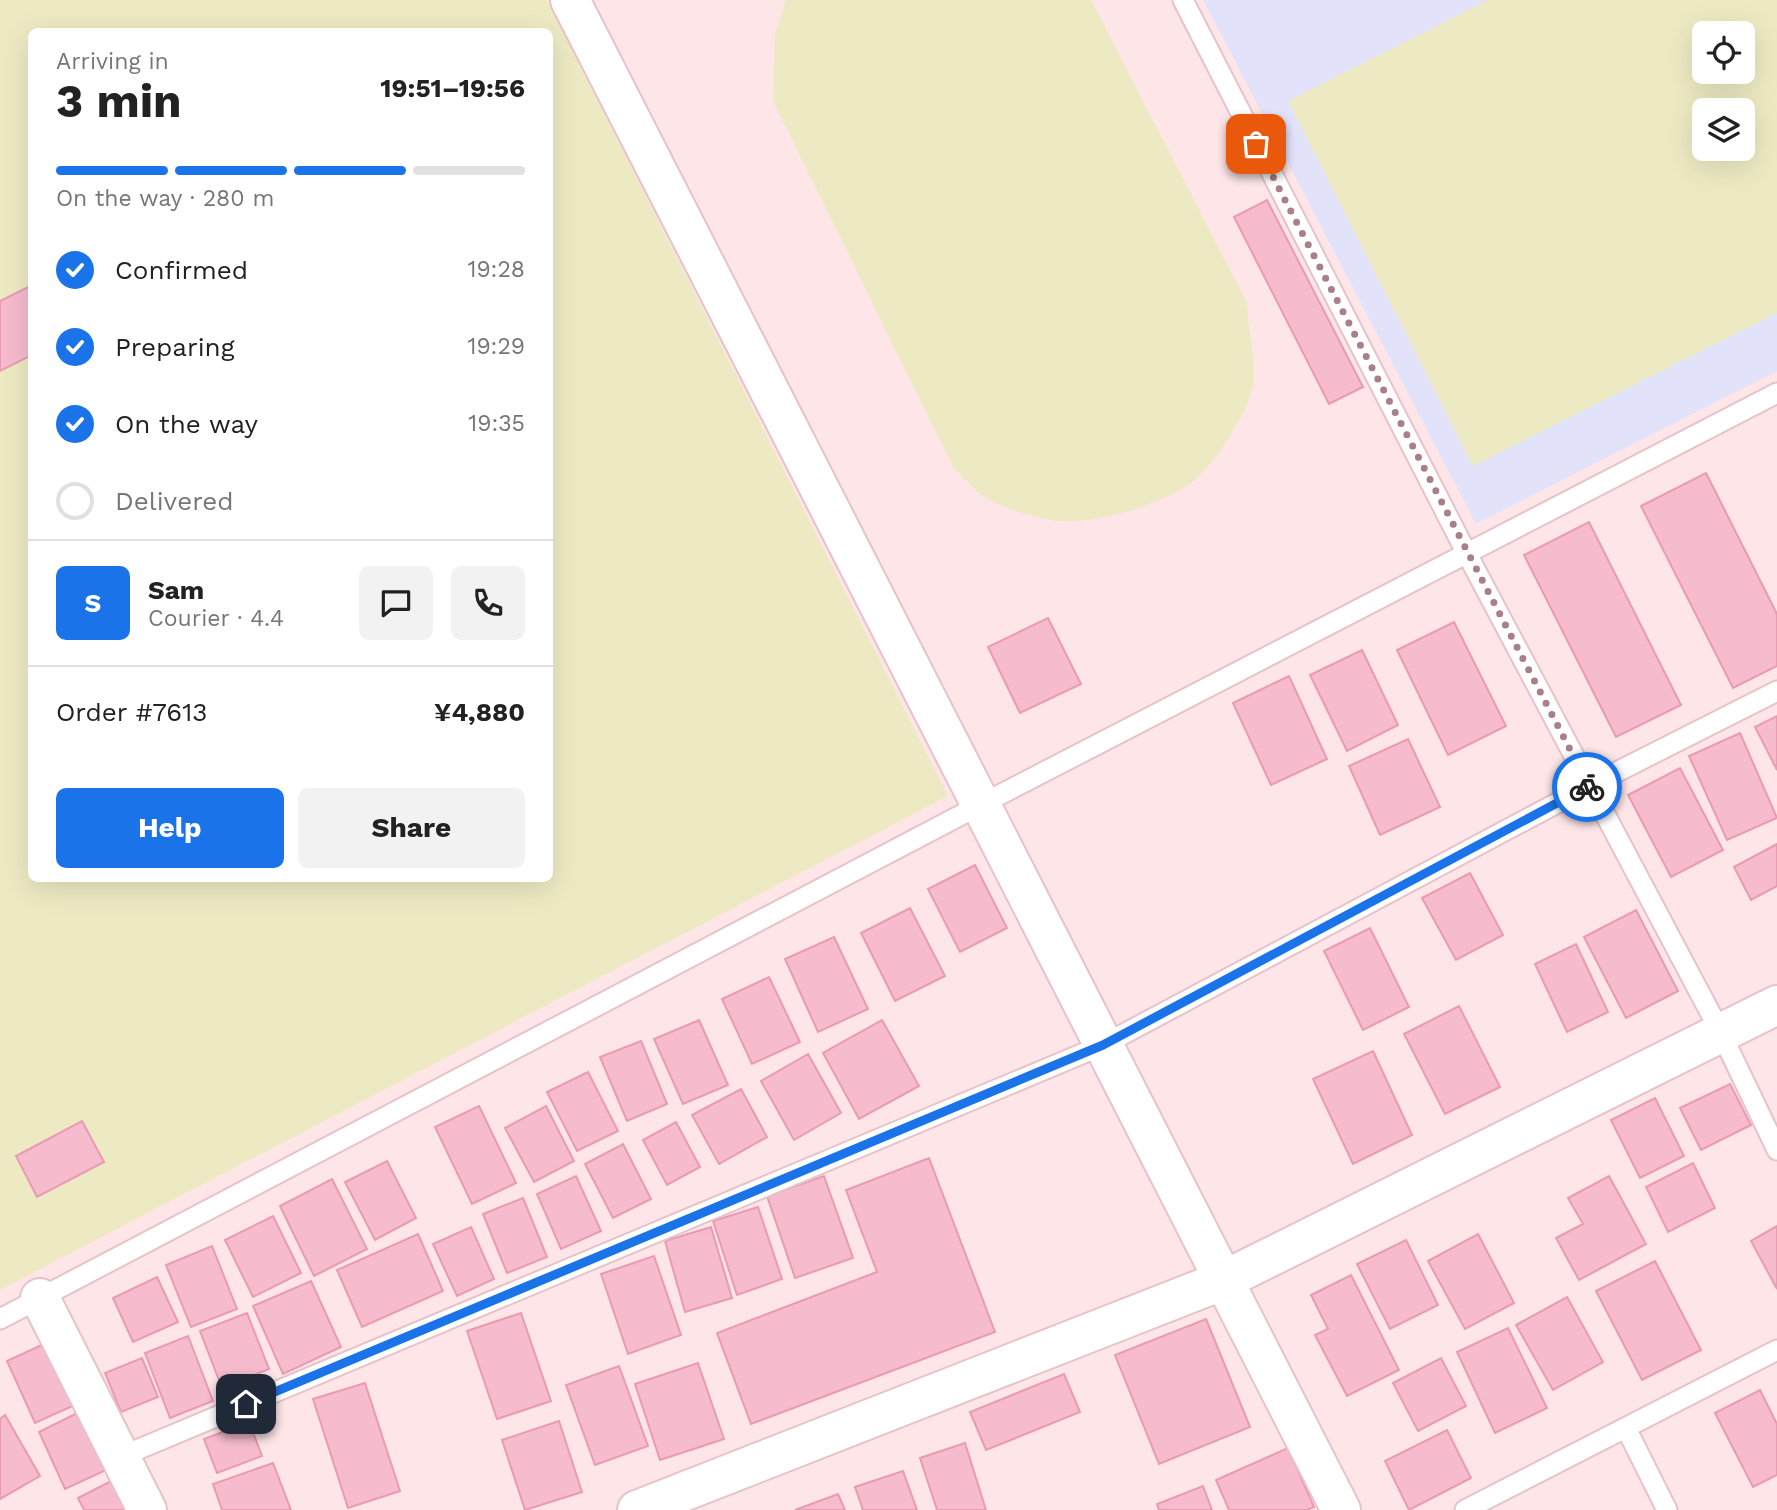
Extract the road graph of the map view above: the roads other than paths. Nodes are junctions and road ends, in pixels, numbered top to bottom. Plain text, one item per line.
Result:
1 (570, 0) edge
2 (1182, 0) edge
3 (1777, 393) edge
4 (1466, 552) junction
5 (1777, 691) edge
6 (1589, 786) junction
7 (982, 804) junction
8 (1777, 1005) edge
9 (1721, 1033) junction
10 (1103, 1045) junction
11 (1777, 1150) edge
12 (1224, 1280) junction
13 (40, 1298) junction
14 (0, 1319) edge
15 (1777, 1350) edge
16 (1626, 1428) junction
17 (120, 1457) junction
18 (146, 1510) edge
19 (637, 1510) edge
20 (1341, 1510) edge
21 (1465, 1510) edge
22 (1667, 1510) edge

1 - 7 street
2 - 4 lane
3 - 4 lane
4 - 6 lane
4 - 7 lane
5 - 6 lane
6 - 9 lane
6 - 10 lane
7 - 10 street
7 - 13 lane
8 - 9 street
9 - 11 lane
9 - 12 street
10 - 12 street
10 - 17 lane
12 - 19 street
12 - 20 street
13 - 14 lane
13 - 17 street
15 - 16 lane
16 - 21 lane
16 - 22 lane
17 - 18 street

